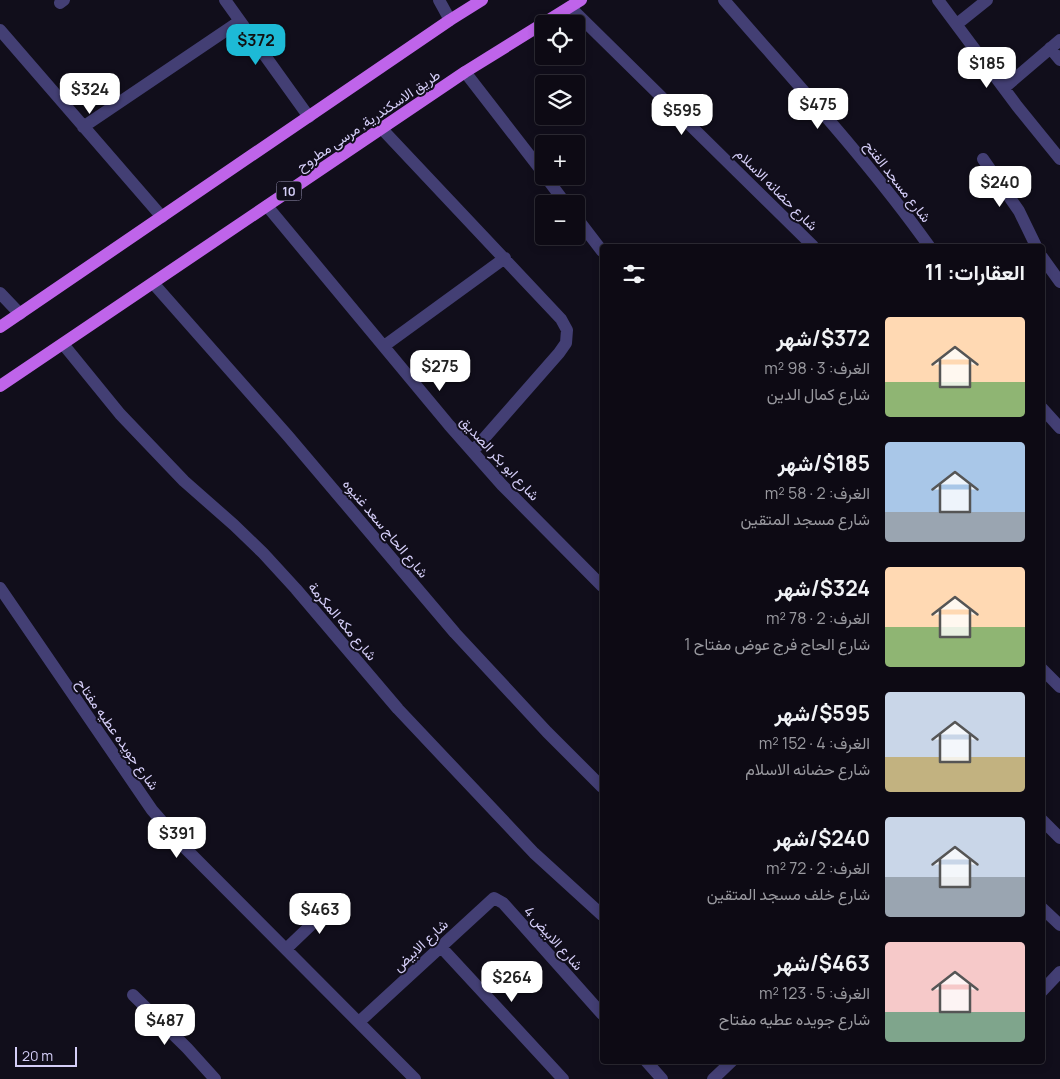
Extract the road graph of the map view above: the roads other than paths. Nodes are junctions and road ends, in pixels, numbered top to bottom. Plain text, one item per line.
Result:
1 (225, 0) edge
2 (439, 0) edge
3 (482, 0) edge
4 (581, 0) edge
5 (724, 0) edge
6 (938, 0) edge
7 (987, 0) edge
8 (570, 7) junction
9 (450, 20) junction
10 (240, 21) junction
11 (957, 24) junction
12 (0, 30) edge
13 (1055, 44) edge
14 (1060, 60) edge
15 (465, 72) junction
16 (1004, 88) junction
17 (309, 117) junction
18 (83, 127) junction
19 (382, 129) junction
20 (983, 159) dead end
21 (1060, 159) edge
22 (535, 163) edge
23 (552, 185) edge
24 (559, 195) edge
25 (267, 206) junction
26 (162, 217) junction
27 (585, 229) edge
28 (811, 244) edge
29 (927, 244) edge
30 (1035, 244) edge
31 (600, 248) edge
32 (505, 258) junction
33 (1045, 261) edge
34 (1060, 282) edge
35 (153, 283) junction
36 (0, 293) edge
37 (20, 314) junction
38 (0, 327) edge
39 (63, 344) junction
40 (384, 346) junction
41 (0, 386) edge
42 (1045, 411) edge
43 (1060, 428) edge
44 (472, 451) junction
45 (600, 584) edge
46 (0, 588) edge
47 (1045, 672) edge
48 (1060, 687) edge
49 (600, 785) edge
50 (1045, 823) edge
51 (1060, 838) edge
52 (335, 902) dead end
53 (503, 903) joint
54 (1045, 911) edge
55 (600, 913) edge
56 (1060, 925) edge
57 (440, 946) junction
58 (286, 949) junction
59 (1060, 972) edge
60 (1045, 987) edge
61 (133, 995) dead end
62 (600, 1012) edge
63 (359, 1022) junction
64 (649, 1064) edge
65 (729, 1064) edge
66 (215, 1079) edge
67 (415, 1079) edge
68 (563, 1079) edge
69 (662, 1079) edge
70 (713, 1079) edge

1 - 10 street
2 - 9 street
3 - 9 main road
4 - 8 main road, طريق الاسكندرية, مرسى مطروح / 10
5 - 29 street, شارع مسجد الفتح
6 - 11 street
7 - 11 street
8 - 15 main road, طريق الاسكندرية, مرسى مطروح / 10
8 - 28 street, شارع حضانه الاسلام
9 - 17 main road
10 - 17 street
10 - 18 street
11 - 16 street
12 - 18 street
13 - 14 street
13 - 16 street
15 - 19 main road, طريق الاسكندرية, مرسى مطروح / 10
15 - 22 street
16 - 21 street
17 - 26 main road
18 - 26 street
19 - 25 main road, طريق الاسكندرية, مرسى مطروح / 10
19 - 32 street
20 - 30 street
23 - 24 street
25 - 35 main road, طريق الاسكندرية, مرسى مطروح / 10
25 - 40 street, شارع ابو بكر الصديق
26 - 37 main road
27 - 31 street
32 - 40 street
32 - 44 street
33 - 34 street
35 - 39 main road, طريق الاسكندرية, مرسى مطروح / 10
35 - 49 street, شارع الحاج سعد غنيوه
36 - 37 street
37 - 38 main road
39 - 41 main road, طريق الاسكندرية, مرسى مطروح / 10
39 - 55 street, شارع مكه المكرمة
40 - 44 street, شارع ابو بكر الصديق
42 - 43 street
44 - 45 street, شارع ابو بكر الصديق
46 - 58 street, شارع جويده عطيه مفتاح
47 - 48 street
50 - 51 street
52 - 58 street
53 - 57 street, شارع الابيض
53 - 62 street, شارع الابيض 4
54 - 56 street
57 - 63 street, شارع الابيض
57 - 68 street
58 - 63 street, شارع جويده عطيه مفتاح
59 - 60 street
61 - 66 street
63 - 67 street, شارع جويده عطيه مفتاح
64 - 69 street
65 - 70 street

